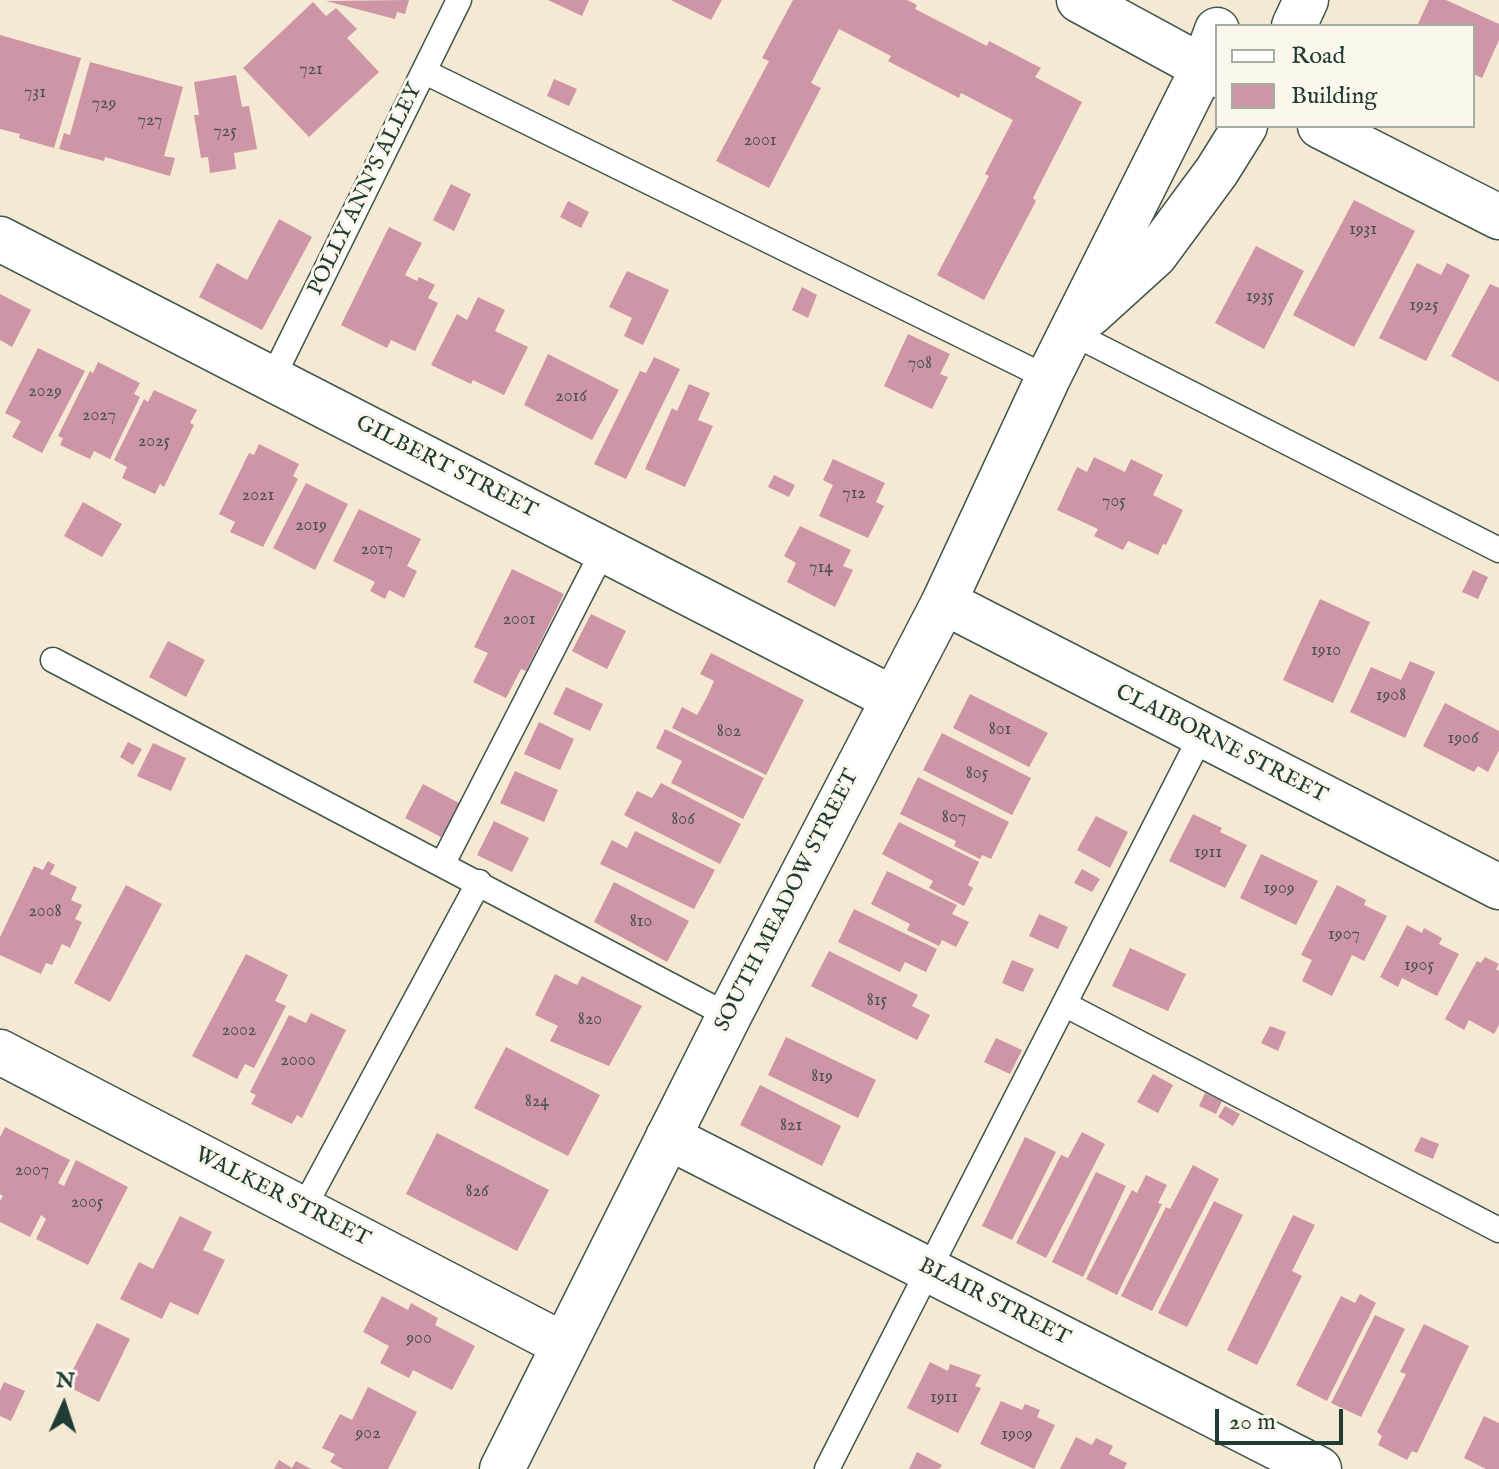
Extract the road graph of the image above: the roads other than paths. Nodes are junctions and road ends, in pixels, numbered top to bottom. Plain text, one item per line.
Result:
1 (459, 0) edge
2 (1079, 0) edge
3 (1228, 0) edge
4 (1306, 0) edge
5 (1221, 24) edge
6 (1295, 24) edge
7 (1214, 50) edge
8 (425, 72) junction
9 (1244, 128) edge
10 (1324, 128) edge
11 (1499, 217) edge
12 (0, 239) edge
13 (1070, 332) junction
14 (1048, 378) junction
15 (272, 379) junction
16 (604, 549) junction
17 (1499, 550) edge
18 (944, 602) junction
19 (53, 660) dead end
20 (892, 698) junction
21 (1201, 736) junction
22 (443, 863) junction
23 (479, 882) junction
24 (1499, 887) edge
25 (1064, 1004) junction
26 (729, 1016) junction
27 (0, 1052) edge
28 (668, 1137) junction
29 (303, 1209) junction
30 (1499, 1230) edge
31 (929, 1270) junction
32 (564, 1345) junction
33 (502, 1469) edge
34 (827, 1469) edge
35 (1319, 1469) edge

1 - 8 lane, POLLY ANN'S ALLEY
2 - 7 street
3 - 5 street, SOUTH MEADOW STREET
4 - 6 street
7 - 13 street, SOUTH MEADOW STREET
8 - 14 lane
8 - 15 lane, POLLY ANN'S ALLEY
9 - 13 street, SOUTH MEADOW STREET
10 - 11 street
12 - 15 street, GILBERT STREET
13 - 14 street, SOUTH MEADOW STREET
13 - 17 lane
14 - 18 street, SOUTH MEADOW STREET
15 - 16 street, GILBERT STREET
16 - 20 street, GILBERT STREET
16 - 22 lane
18 - 20 street, SOUTH MEADOW STREET
18 - 21 street, CLAIBORNE STREET
19 - 22 lane
20 - 26 street, SOUTH MEADOW STREET
21 - 24 street, CLAIBORNE STREET
21 - 25 lane
22 - 23 lane
23 - 26 lane
23 - 29 lane
25 - 30 lane
25 - 31 lane
26 - 28 street, SOUTH MEADOW STREET
27 - 29 street, WALKER STREET
28 - 31 street, BLAIR STREET
28 - 32 street, SOUTH MEADOW STREET
29 - 32 street, WALKER STREET
31 - 34 lane
31 - 35 street, BLAIR STREET
32 - 33 street, SOUTH MEADOW STREET

